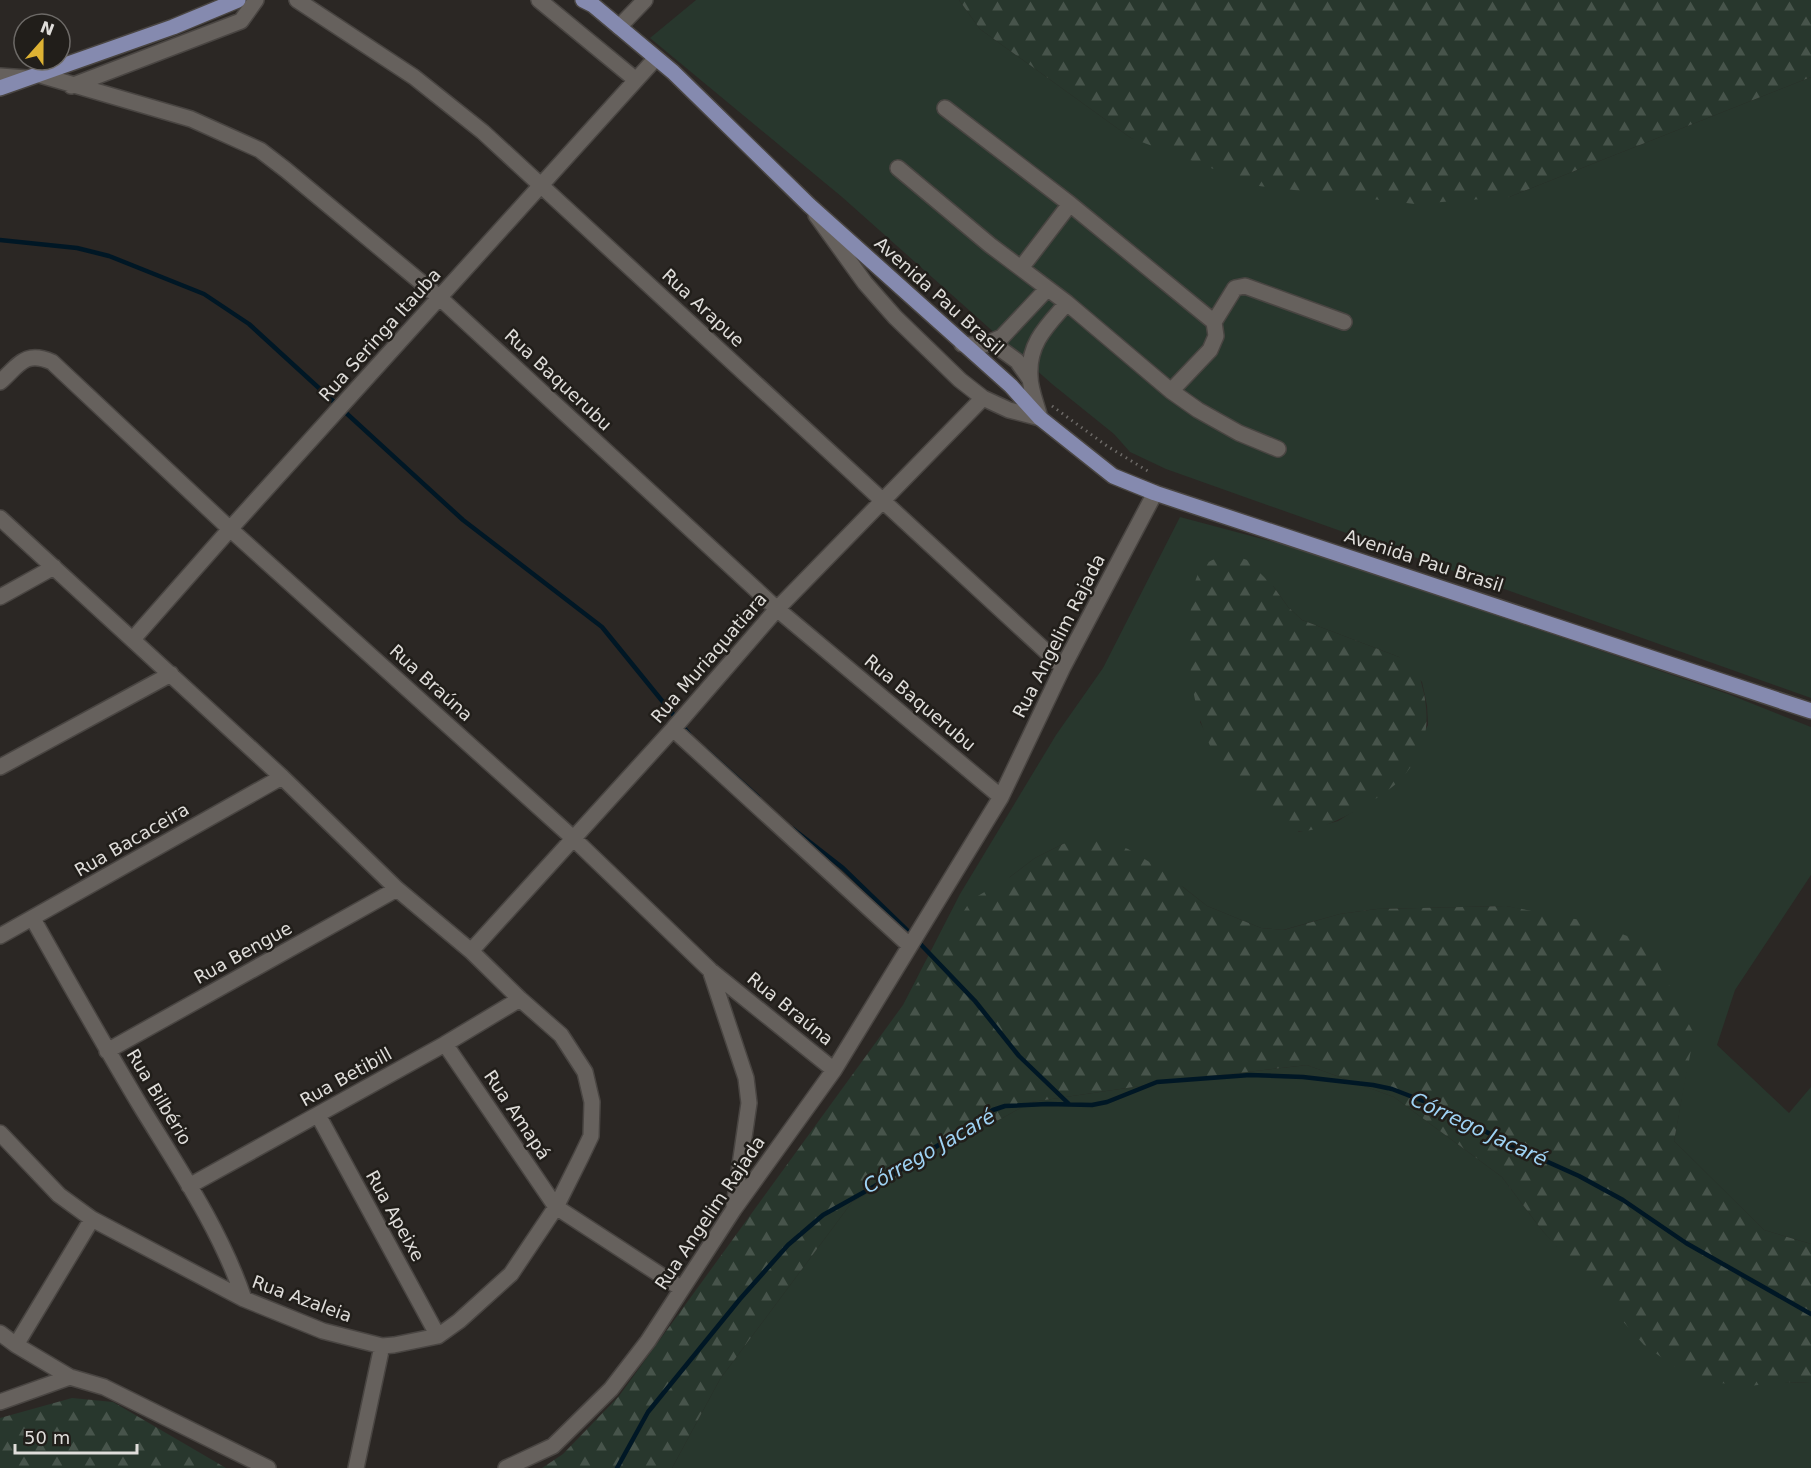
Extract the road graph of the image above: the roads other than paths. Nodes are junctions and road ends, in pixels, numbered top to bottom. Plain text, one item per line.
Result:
1 (238, 0) edge
2 (256, 0) edge
3 (297, 0) edge
4 (539, 0) edge
5 (583, 0) edge
6 (645, 0) edge
7 (619, 27) junction
8 (656, 58) junction
9 (0, 76) edge
10 (35, 77) junction
11 (636, 80) junction
12 (71, 86) junction
13 (0, 88) edge
14 (945, 108) dead end
15 (898, 168) dead end
16 (541, 184) junction
17 (1070, 204) junction
18 (809, 206) junction
19 (1022, 268) junction
20 (1047, 289) junction
21 (440, 298) junction
22 (1067, 303) junction
23 (1214, 322) junction
24 (1344, 322) dead end
25 (991, 342) junction
26 (962, 344) junction
27 (0, 382) edge
28 (1031, 385) junction
29 (1172, 391) junction
30 (983, 398) junction
31 (1040, 418) junction
32 (1278, 449) dead end
33 (1155, 493) junction
34 (882, 502) junction
35 (0, 518) edge
36 (230, 529) junction
37 (54, 567) junction
38 (0, 597) edge
39 (777, 609) junction
40 (133, 639) junction
41 (1063, 667) junction
42 (171, 674) junction
43 (1811, 711) edge
44 (679, 723) junction
45 (0, 767) edge
46 (282, 777) junction
47 (1000, 797) junction
48 (573, 838) junction
49 (397, 889) junction
50 (33, 919) junction
51 (0, 936) edge
52 (913, 938) junction
53 (471, 951) junction
54 (710, 970) junction
55 (520, 999) junction
56 (445, 1044) junction
57 (107, 1050) junction
58 (834, 1070) junction
59 (318, 1115) junction
60 (0, 1133) edge
61 (189, 1186) junction
62 (556, 1207) junction
63 (734, 1209) junction
64 (92, 1218) junction
65 (682, 1289) junction
66 (244, 1299) junction
67 (0, 1333) edge
68 (438, 1336) junction
69 (16, 1345) junction
70 (382, 1346) junction
71 (70, 1377) junction
72 (0, 1402) edge
73 (268, 1468) edge
74 (356, 1468) edge
75 (506, 1468) edge

1 - 10 main road
2 - 12 street
3 - 16 street, Rua Arapue
4 - 11 street
5 - 7 main road, Avenida Pau Brasil
6 - 7 street
7 - 8 main road, Avenida Pau Brasil
8 - 11 street, Rua Seringa Itauba
8 - 18 main road, Avenida Pau Brasil
9 - 10 street, Rua Baquerubu
10 - 12 street, Rua Baquerubu
10 - 13 main road
11 - 16 street, Rua Seringa Itauba
12 - 21 street, Rua Baquerubu
14 - 17 street
15 - 19 street
16 - 21 street, Rua Seringa Itauba
16 - 34 street, Rua Arapue
17 - 19 street
17 - 23 street
18 - 26 main road, Avenida Pau Brasil
18 - 30 street, Avenida Pau Brasil
19 - 20 street
20 - 22 street
20 - 25 street
21 - 36 street, Rua Seringa Itauba
21 - 39 street, Rua Baquerubu
22 - 28 street
22 - 29 street
23 - 24 street
23 - 29 street
25 - 26 street
25 - 28 street
26 - 31 main road, Avenida Pau Brasil
27 - 36 street, Rua Braúna
28 - 31 street
29 - 32 street
30 - 31 street, Avenida Pau Brasil
30 - 34 street, Rua Muriaquatiara
31 - 33 main road, Avenida Pau Brasil
33 - 41 street, Rua Angelim Rajada
33 - 43 main road, Avenida Pau Brasil
34 - 39 street, Rua Muriaquatiara
34 - 41 street, Rua Arapue
35 - 37 street, Rua Azaleia
36 - 40 street, Rua Seringa Itauba
36 - 48 street, Rua Braúna
37 - 38 street
37 - 40 street, Rua Azaleia
39 - 44 street, Rua Muriaquatiara
39 - 47 street, Rua Baquerubu
40 - 42 street, Rua Azaleia
41 - 47 street, Rua Angelim Rajada
42 - 45 street
42 - 46 street, Rua Azaleia
44 - 48 street, Rua Muriaquatiara
44 - 52 street
46 - 49 street, Rua Azaleia
46 - 50 street, Rua Bacaceira
47 - 52 street, Rua Angelim Rajada
48 - 53 street, Rua Muriaquatiara
48 - 54 street, Rua Braúna
49 - 53 street, Rua Azaleia
49 - 57 street, Rua Bengue
50 - 51 street, Rua Bacaceira
50 - 57 street, Rua Bilbério
52 - 58 street, Rua Angelim Rajada
53 - 55 street, Rua Azaleia
54 - 58 street, Rua Braúna
54 - 63 street
55 - 56 street, Rua Betibill
55 - 62 street, Rua Azaleia
56 - 59 street, Rua Betibill
56 - 62 street, Rua Amapá
57 - 61 street, Rua Bilbério
58 - 63 street, Rua Angelim Rajada
59 - 61 street, Rua Betibill
59 - 68 street, Rua Apeixe
60 - 64 street, Rua Azaleia
61 - 66 street, Rua Bilbério
62 - 65 street
62 - 68 street, Rua Azaleia
63 - 65 street, Rua Angelim Rajada
64 - 66 street, Rua Azaleia
64 - 69 street
65 - 75 street, Rua Angelim Rajada
66 - 70 street, Rua Azaleia
67 - 69 street
68 - 70 street, Rua Azaleia
69 - 71 street
70 - 74 street
71 - 72 street
71 - 73 street

